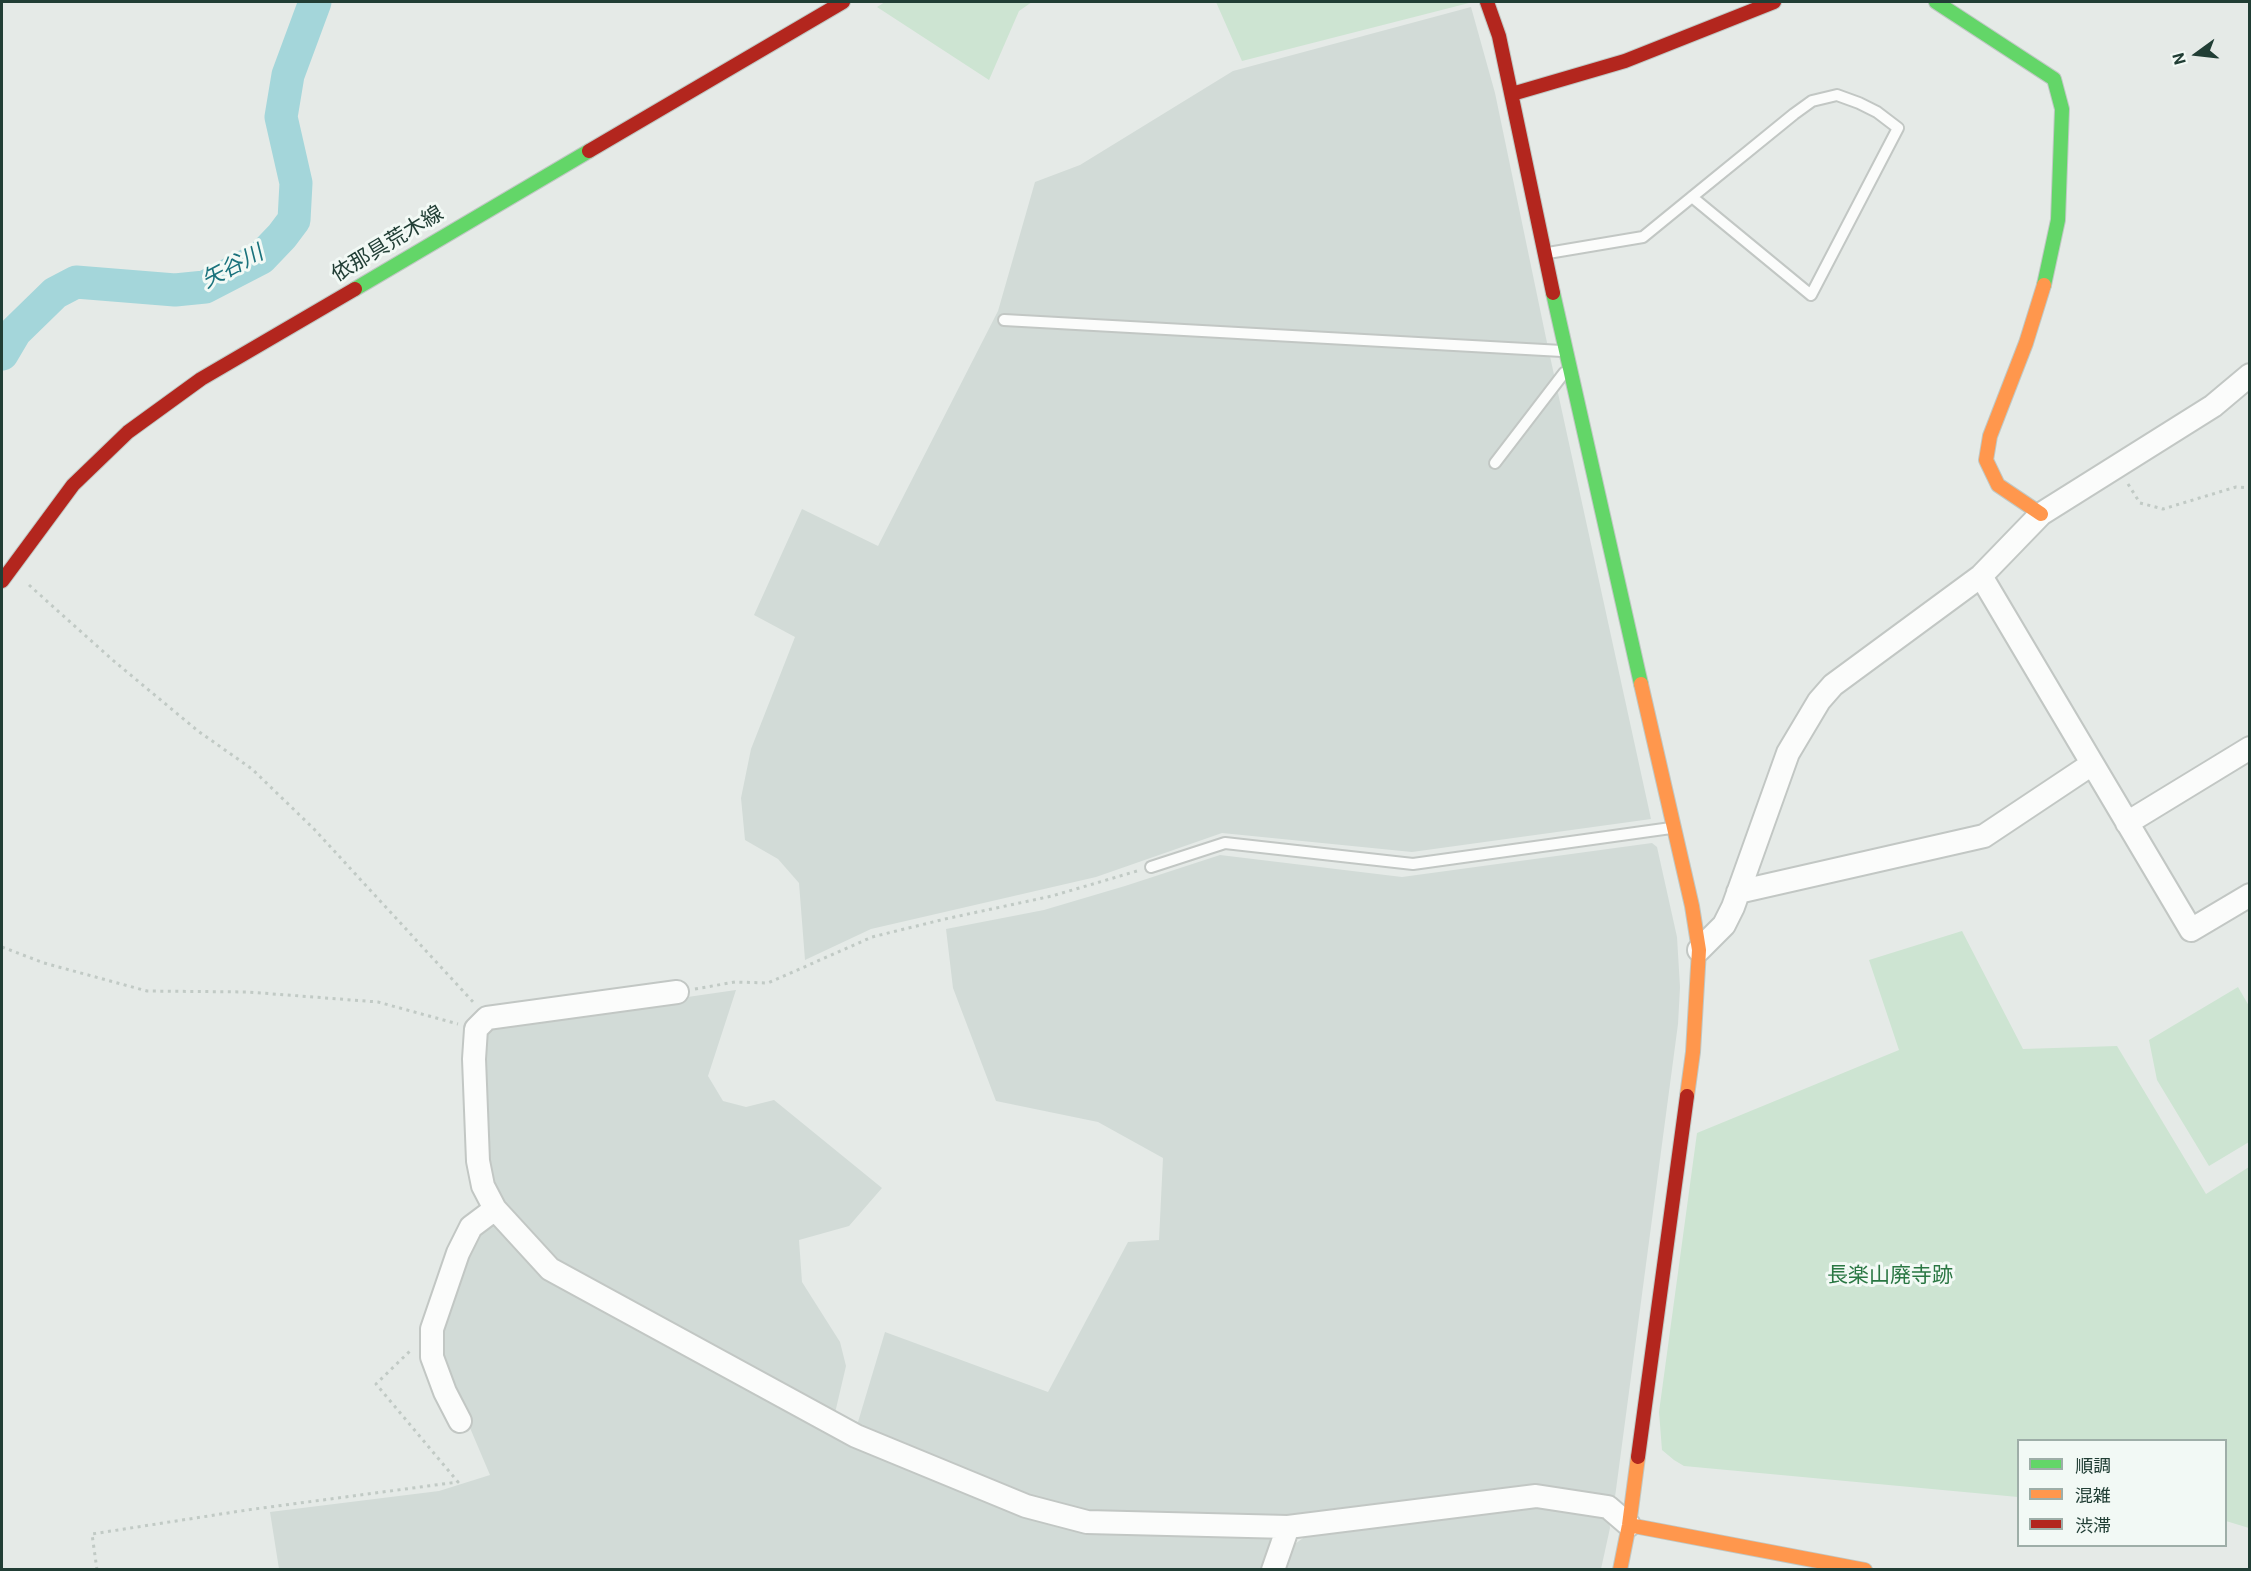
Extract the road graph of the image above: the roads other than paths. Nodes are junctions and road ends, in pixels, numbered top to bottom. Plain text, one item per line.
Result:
1 (843, 2) edge
2 (1488, 2) edge
3 (1774, 2) edge
4 (1936, 2) edge
5 (1512, 94) junction
6 (1692, 197) junction
7 (1544, 254) junction
8 (1004, 320) dead end
9 (1565, 351) junction
10 (1569, 367) junction
11 (2250, 375) edge
12 (1495, 463) dead end
13 (2041, 514) junction
14 (1982, 576) junction
15 (2, 581) edge
16 (2250, 748) edge
17 (2092, 764) junction
18 (2127, 823) junction
19 (1672, 827) junction
20 (1150, 867) road end
21 (1738, 892) junction
22 (2250, 895) edge
23 (1700, 950) junction
24 (677, 992) road end
25 (495, 1209) junction
26 (460, 1421) dead end
27 (1629, 1525) junction
28 (1288, 1527) junction
29 (1750, 1559) edge
30 (1273, 1569) edge
31 (1620, 1569) edge
32 (1865, 1569) edge

1 - 15 street, 依那具荒木線
2 - 5 street
3 - 5 street
4 - 13 street
5 - 7 street
6 - 6 lane
6 - 7 lane
7 - 9 street
8 - 9 lane
9 - 10 street
10 - 12 lane
10 - 19 street
11 - 13 street
13 - 14 street
14 - 17 street
14 - 21 street
16 - 18 street
17 - 18 street
17 - 21 street
18 - 22 street
19 - 20 lane
19 - 23 street
21 - 23 street
23 - 27 street
24 - 25 street
25 - 26 street
25 - 28 street
27 - 28 street
27 - 29 street
27 - 31 street
28 - 30 street
29 - 32 street

